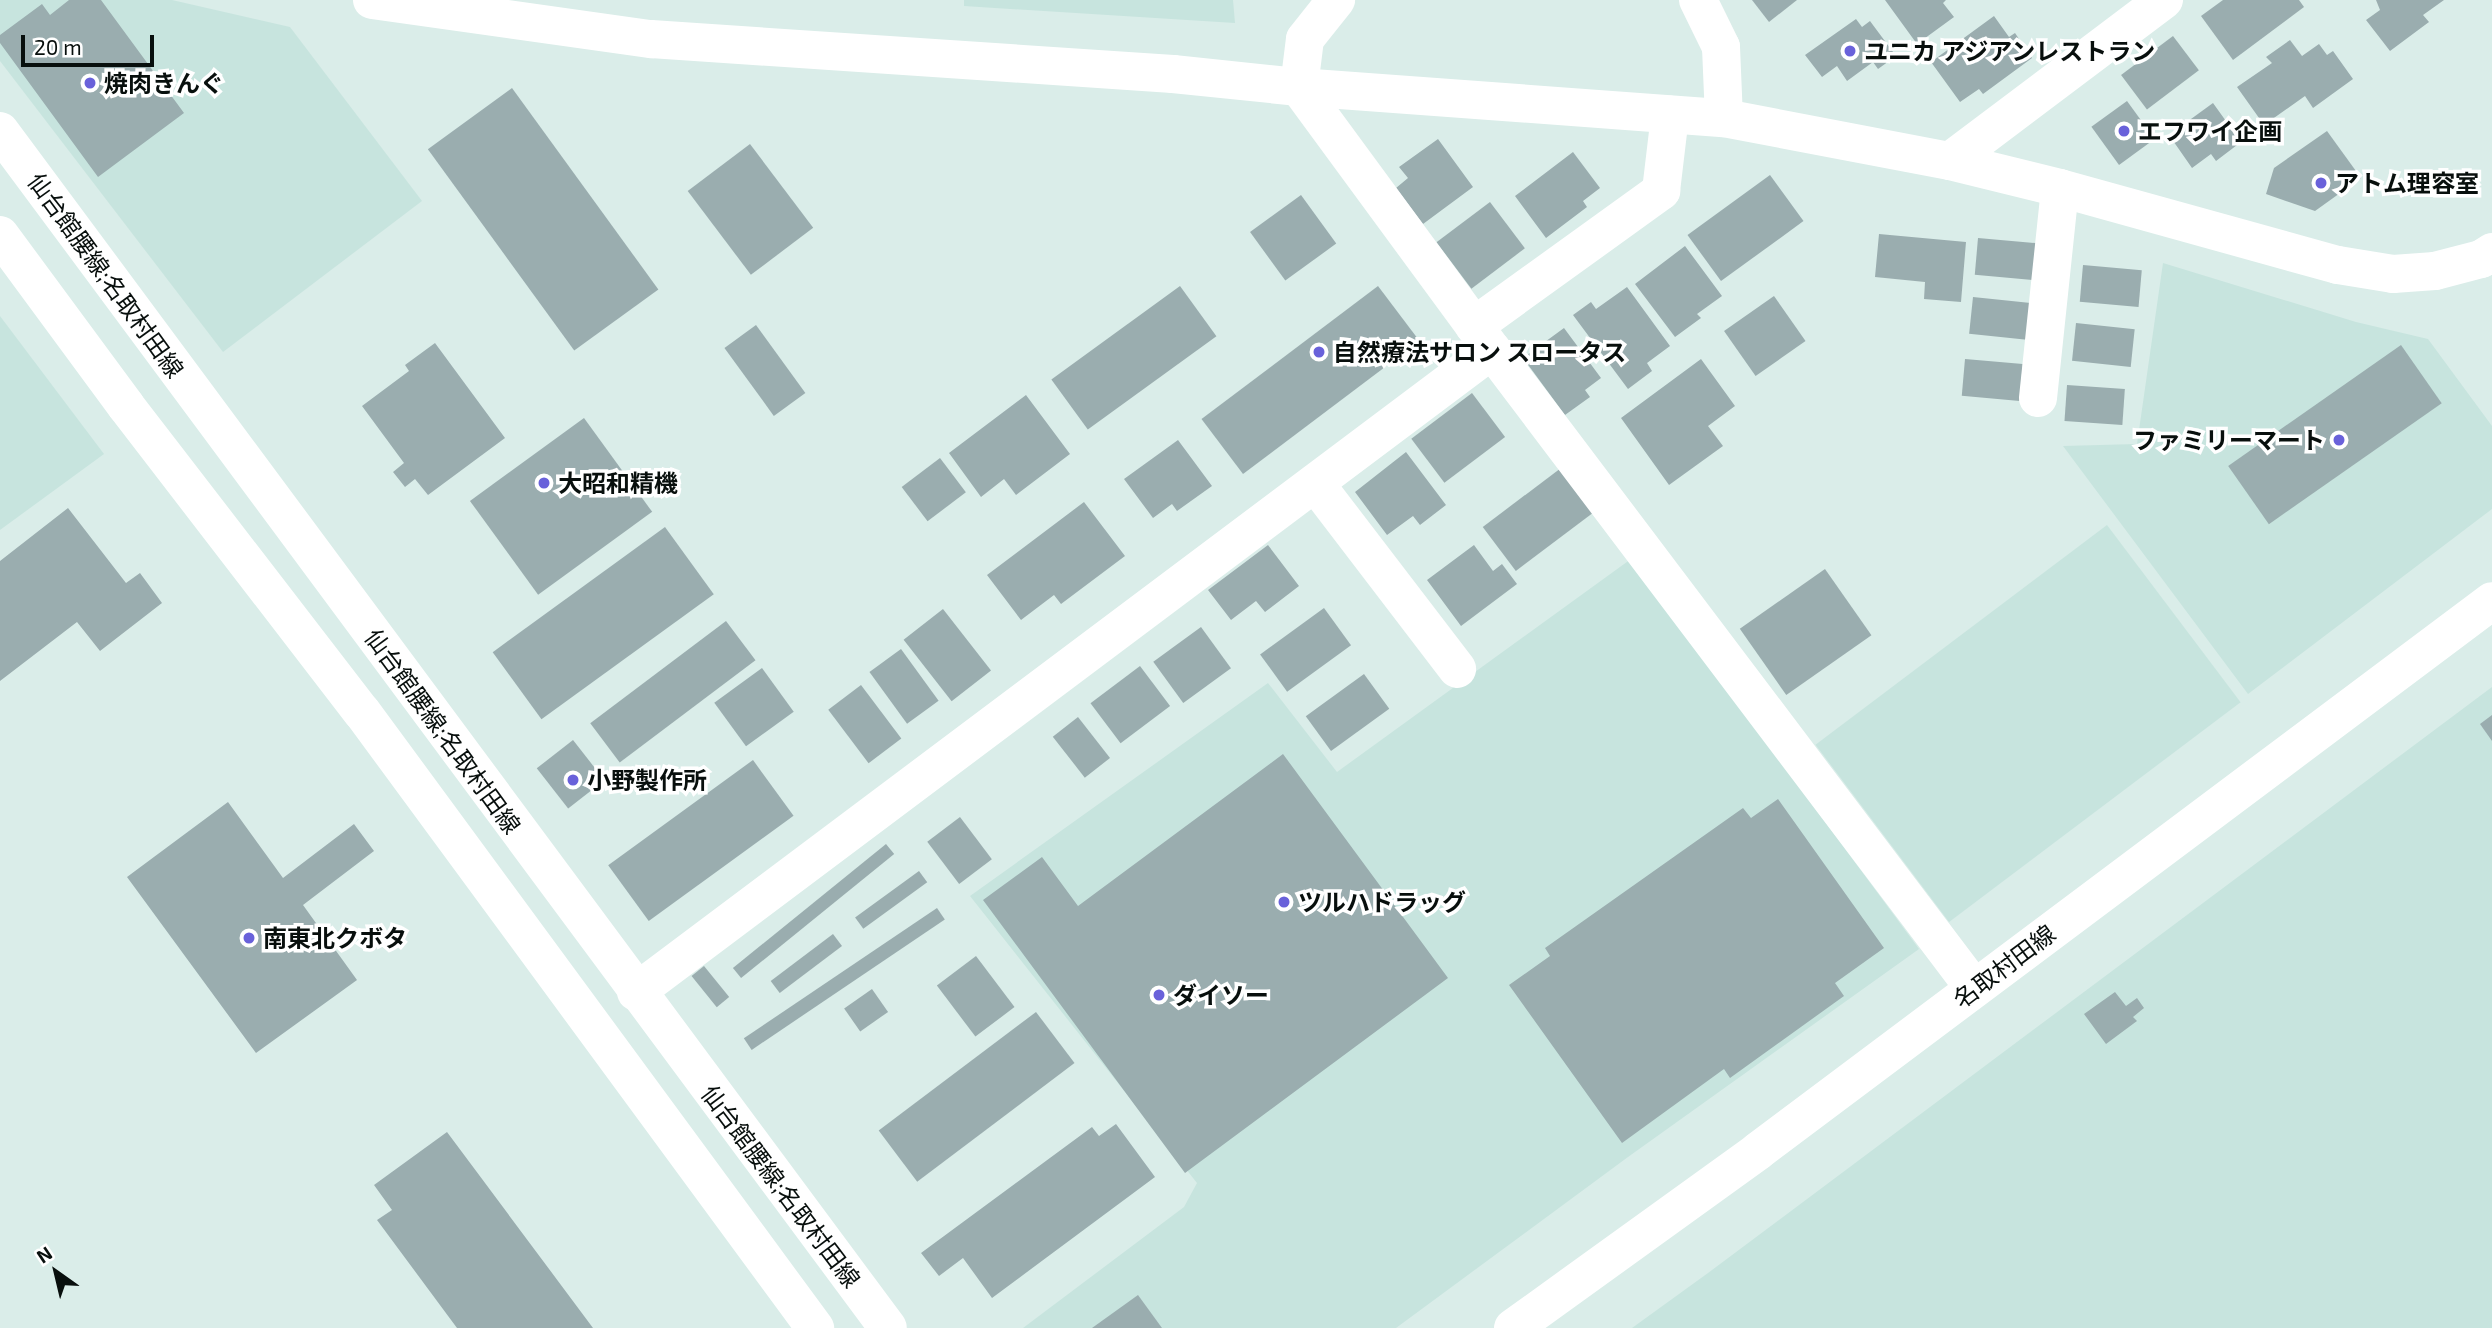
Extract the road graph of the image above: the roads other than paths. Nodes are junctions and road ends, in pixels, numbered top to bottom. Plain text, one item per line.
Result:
1 (372, 0) edge
2 (1336, 0) edge
3 (1698, 0) edge
4 (2164, 0) edge
5 (522, 11) edge
6 (1299, 87) junction
7 (1670, 115) junction
8 (1724, 118) junction
9 (0, 131) edge
10 (1950, 161) junction
11 (2060, 188) junction
12 (0, 235) edge
13 (2492, 252) edge
14 (1483, 338) junction
15 (2038, 398) dead end
16 (1315, 483) junction
17 (2492, 601) edge
18 (1457, 669) dead end
19 (1974, 988) junction
20 (636, 992) junction
21 (815, 1328) edge
22 (888, 1328) edge
23 (1513, 1328) edge

1 - 5 street
2 - 6 street
3 - 8 street
4 - 10 street
5 - 6 street
6 - 7 street
6 - 14 street
7 - 8 street
7 - 14 street
8 - 10 street
9 - 20 street, 仙台館腰線;名取村田線
10 - 11 street
11 - 13 street
11 - 15 street
12 - 21 street
14 - 16 street
14 - 19 street
16 - 18 street
16 - 20 street
17 - 19 street, 名取村田線
19 - 23 street, 名取村田線
20 - 22 street, 仙台館腰線;名取村田線

